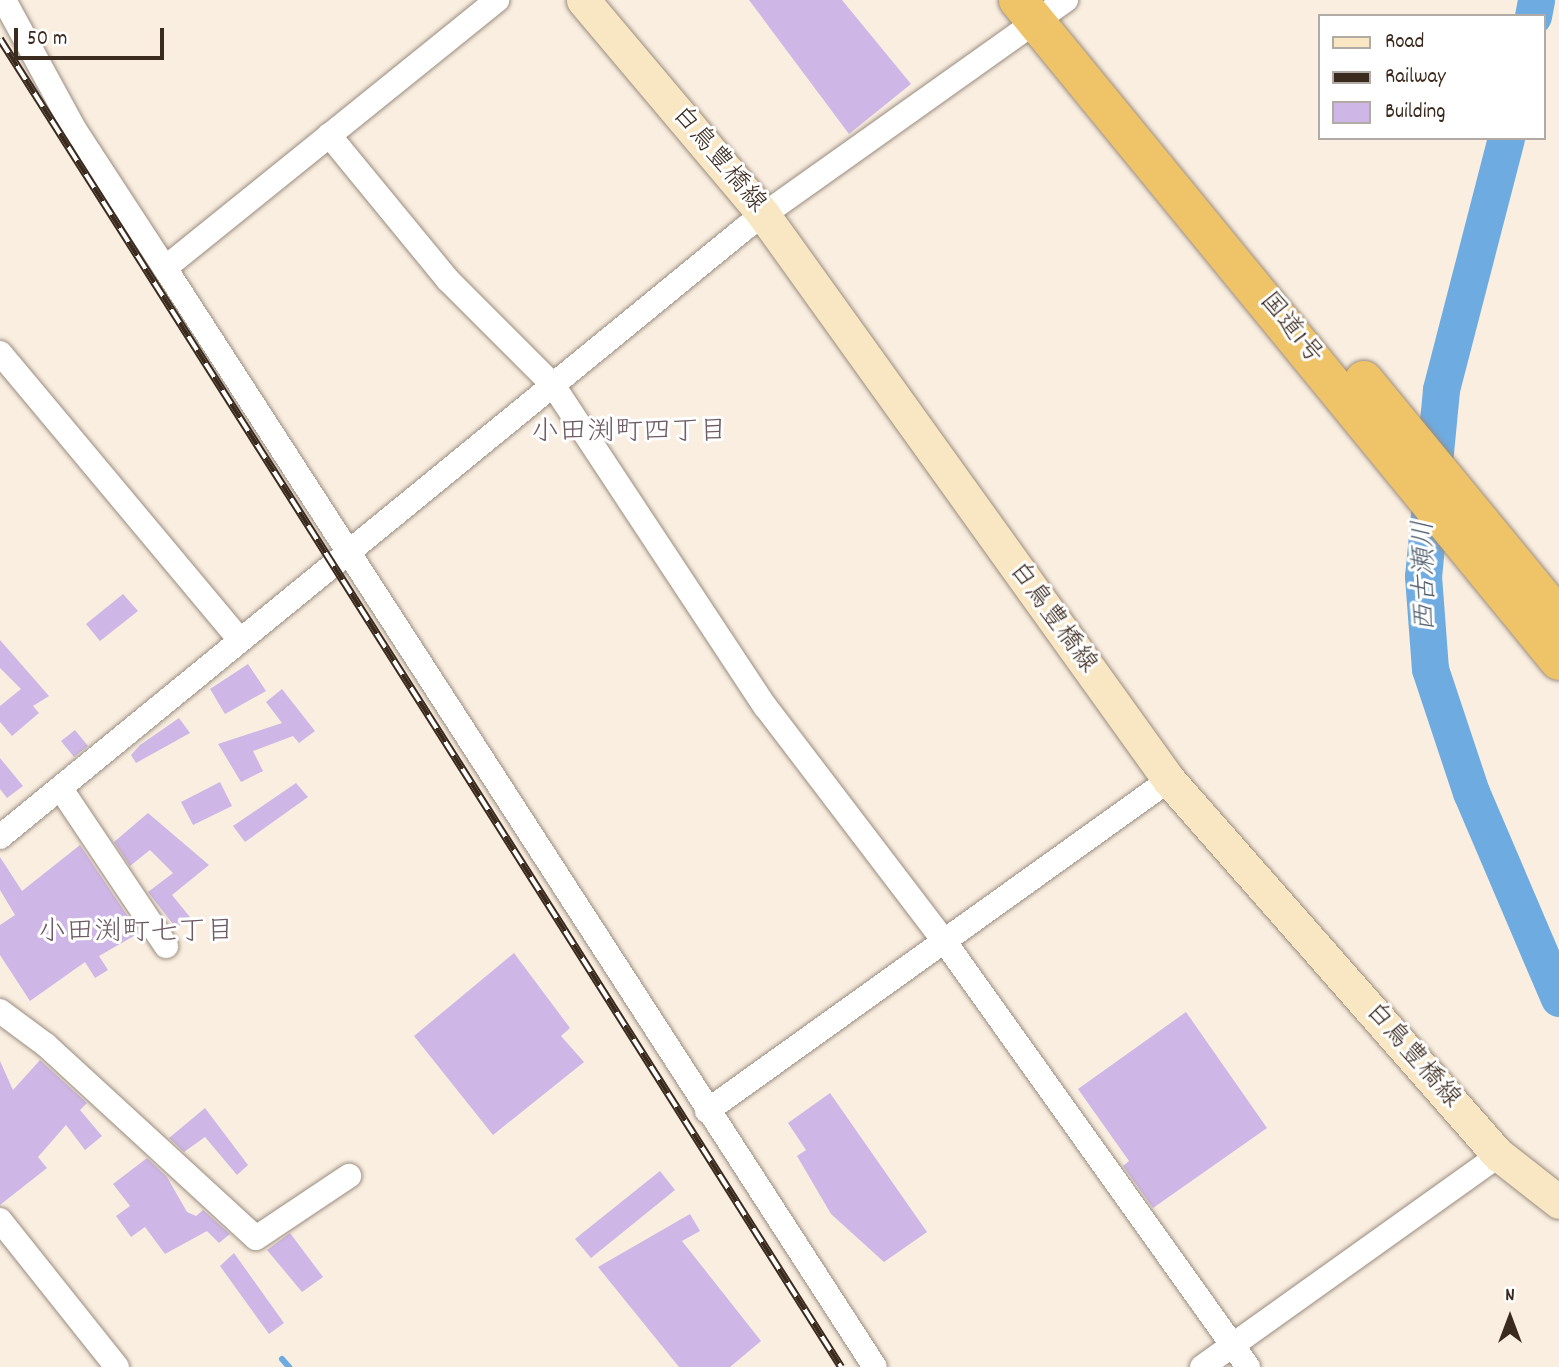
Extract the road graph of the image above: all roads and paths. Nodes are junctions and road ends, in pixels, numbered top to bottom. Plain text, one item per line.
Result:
1 (4, 0) edge
2 (497, 0) edge
3 (583, 0) edge
4 (1045, 6) edge
5 (329, 135) junction
6 (763, 214) junction
7 (165, 268) junction
8 (0, 353) edge
9 (552, 385) junction
10 (351, 551) junction
11 (1559, 617) edge
12 (240, 640) junction
13 (1559, 661) edge
14 (1169, 780) junction
15 (61, 789) junction
16 (0, 837) edge
17 (945, 942) junction
18 (166, 946) dead end
19 (0, 1011) edge
20 (707, 1111) junction
21 (1499, 1155) junction
22 (349, 1176) dead end
23 (1559, 1202) edge
24 (0, 1220) edge
25 (1233, 1345) junction
26 (117, 1367) edge
27 (875, 1367) edge
28 (1202, 1367) edge
29 (1248, 1367) edge

1 - 7 street
2 - 5 street
3 - 6 main road, 白鳥豊橋線
4 - 6 street
4 - 11 highway, 国道1号
4 - 13 highway, 国道1号
5 - 7 street
5 - 9 street
6 - 9 street
6 - 14 main road, 白鳥豊橋線
7 - 10 street
8 - 12 street
9 - 10 street
9 - 17 street
10 - 12 street
10 - 20 street
12 - 15 street
14 - 17 street
14 - 21 main road, 白鳥豊橋線
15 - 16 street
15 - 18 street
17 - 20 street
17 - 25 street
19 - 22 street
20 - 27 street
21 - 23 main road, 白鳥豊橋線
21 - 25 street
24 - 26 street
25 - 28 street
25 - 29 street

